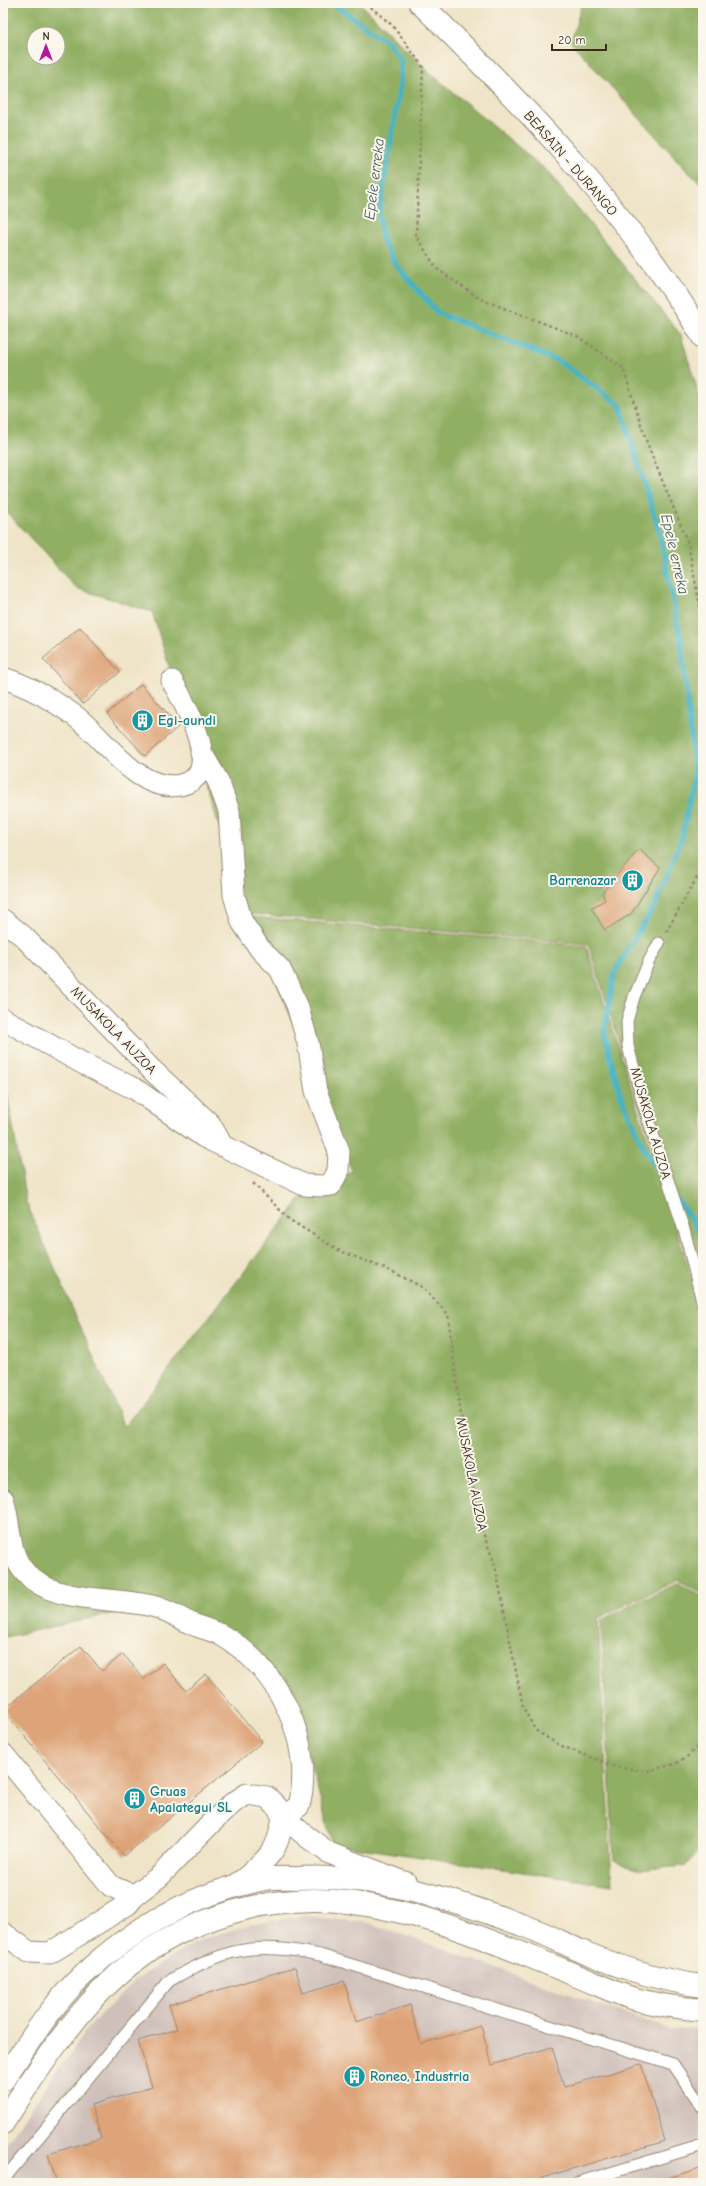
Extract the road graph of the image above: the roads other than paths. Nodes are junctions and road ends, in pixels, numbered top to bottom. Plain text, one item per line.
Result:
1 (420, 3) edge
2 (703, 337) edge
3 (3, 678) edge
4 (172, 681) dead end
5 (201, 752) junction
6 (3, 920) edge
7 (659, 943) road end
8 (3, 1019) edge
9 (222, 1144) junction
10 (703, 1305) edge
11 (3, 1499) edge
12 (3, 1754) edge
13 (283, 1817) junction
14 (233, 1887) junction
15 (136, 1894) junction
16 (434, 1896) junction
17 (3, 1934) edge
18 (703, 1986) edge
19 (703, 2010) edge
20 (3, 2080) edge
21 (703, 2108) edge
22 (3, 2123) edge
23 (703, 2145) edge
24 (3, 2180) edge
25 (577, 2183) edge

1 - 2 main road, BEASAIN - DURANGO
3 - 5 street, MUSAKOLA AUZOA
4 - 5 street, MUSAKOLA AUZOA
5 - 9 street, MUSAKOLA AUZOA
6 - 9 street, MUSAKOLA AUZOA
7 - 10 lane, MUSAKOLA AUZOA
8 - 9 street, MUSAKOLA AUZOA
11 - 13 street
12 - 15 street
13 - 14 street
13 - 15 street
13 - 16 street
14 - 16 main road
14 - 20 main road
15 - 17 street
16 - 18 main road
19 - 22 main road
21 - 24 lane
23 - 25 lane

